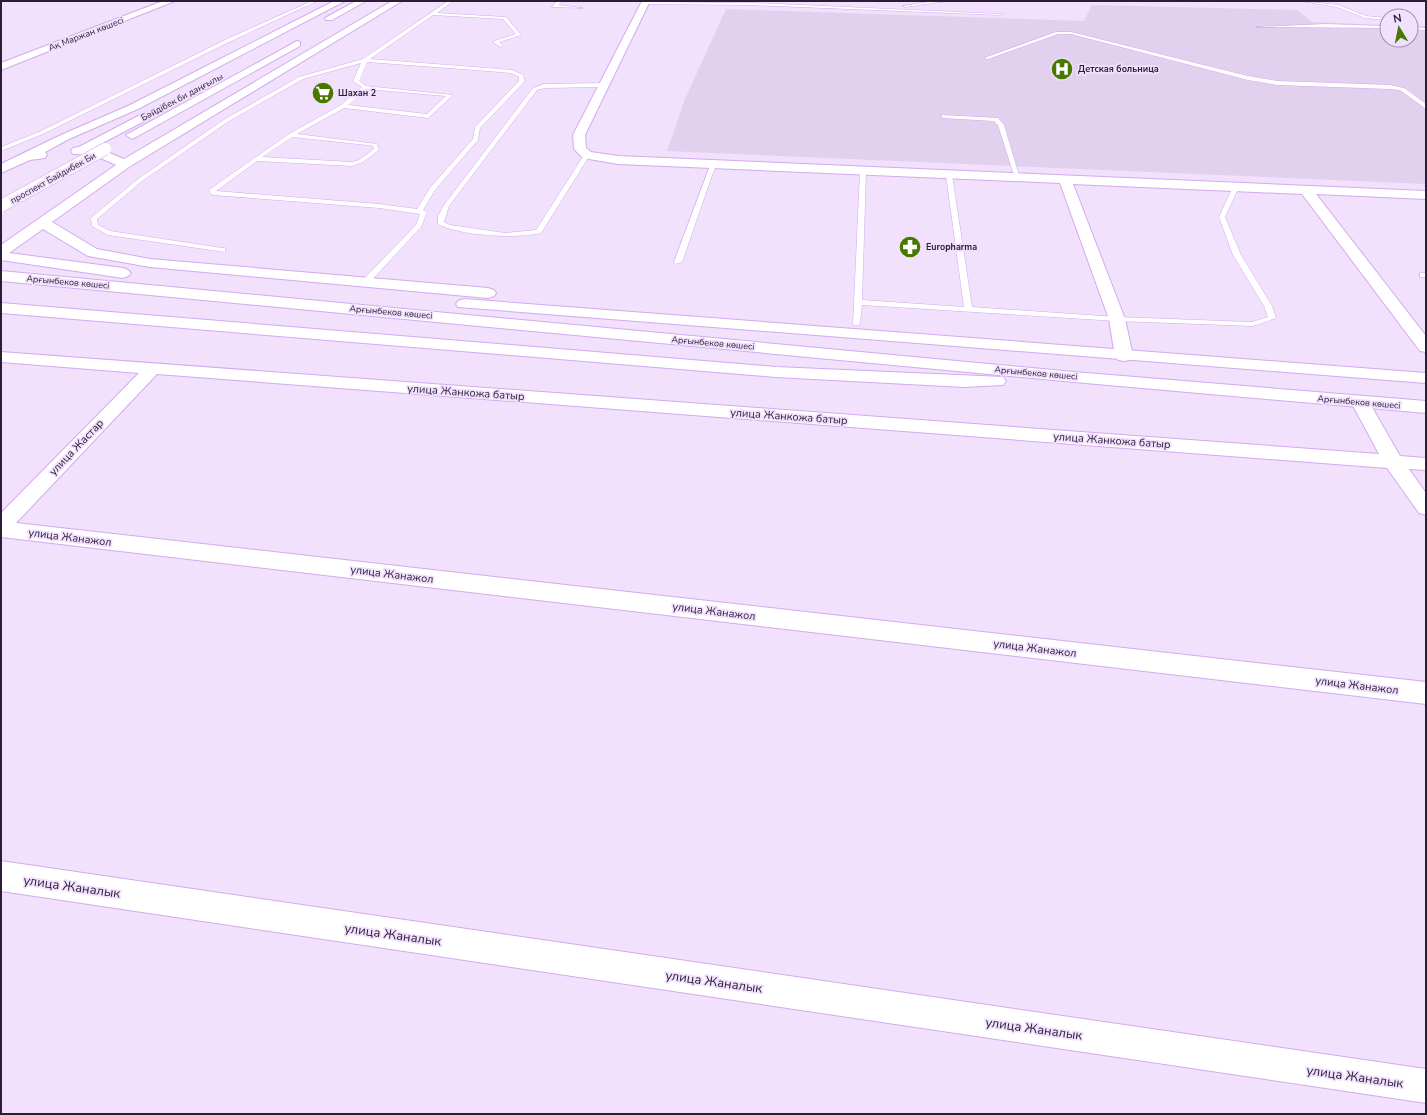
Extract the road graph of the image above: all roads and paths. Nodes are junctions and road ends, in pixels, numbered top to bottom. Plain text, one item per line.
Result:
1 (171, 1) edge
2 (315, 1) edge
3 (341, 1) edge
4 (362, 1) edge
5 (376, 1) edge
6 (398, 1) edge
7 (451, 1) edge
8 (560, 1) edge
9 (777, 1) edge
10 (945, 1) edge
11 (1303, 1) edge
12 (645, 2) edge
13 (749, 5) junction
14 (581, 8) dead end
15 (889, 10) junction
16 (434, 14) junction
17 (1001, 14) dead end
18 (1379, 18) edge
19 (1258, 27) dead end
20 (1379, 27) edge
21 (323, 30) dead end
22 (303, 35) junction
23 (501, 46) dead end
24 (986, 58) dead end
25 (365, 60) junction
26 (1, 67) edge
27 (604, 85) junction
28 (365, 87) junction
29 (343, 106) junction
30 (1426, 106) edge
31 (943, 116) dead end
32 (291, 135) junction
33 (1, 149) edge
34 (105, 150) joint
35 (587, 155) junction
36 (27, 158) junction
37 (256, 159) junction
38 (125, 164) junction
39 (713, 164) junction
40 (1, 169) edge
41 (863, 171) junction
42 (950, 175) junction
43 (1018, 178) junction
44 (1065, 180) junction
45 (1236, 187) junction
46 (1306, 190) junction
47 (1, 192) edge
48 (1426, 195) edge
49 (1, 206) edge
50 (420, 210) junction
51 (42, 224) junction
52 (222, 250) dead end
53 (3, 252) edge
54 (678, 262) dead end
55 (1, 276) edge
56 (365, 282) junction
57 (858, 302) junction
58 (1, 308) edge
59 (968, 309) junction
60 (1117, 319) junction
61 (856, 323) junction
62 (1426, 347) edge
63 (1058, 350) junction
64 (1124, 356) junction
65 (1, 357) edge
66 (152, 369) junction
67 (1074, 377) junction
68 (1426, 378) edge
69 (1360, 402) junction
70 (1426, 407) edge
71 (1393, 461) junction
72 (1426, 464) edge
73 (1426, 508) edge
74 (1, 526) edge
75 (1, 529) edge
76 (1426, 693) edge
77 (1, 876) edge
78 (1426, 1086) edge

1 - 26 main road, Ақ Маржан көшесі
2 - 33 lane
3 - 36 main road
4 - 22 main road, Бәйдібек би даңғылы
5 - 21 main road
6 - 38 main road
7 - 16 lane
8 - 14 lane
9 - 13 lane
10 - 15 lane
11 - 18 lane
12 - 13 lane
12 - 27 main road
13 - 15 lane
15 - 17 lane
16 - 23 lane
16 - 25 lane
19 - 20 lane
22 - 34 main road, Бәйдібек би даңғылы
22 - 47 main road, Бәйдібек би даңғылы
24 - 30 lane
25 - 28 lane
25 - 50 lane
25 - 52 lane
27 - 35 main road
27 - 35 lane
28 - 29 lane
28 - 29 lane
29 - 32 lane
31 - 43 lane
32 - 37 lane
32 - 37 lane
34 - 49 main road, проспект Байдибек Би, bridge
35 - 39 main road
36 - 38 main road
36 - 40 main road
37 - 50 lane
38 - 51 main road
39 - 41 main road
39 - 54 lane
41 - 42 main road
41 - 57 lane
42 - 43 main road
42 - 59 lane
43 - 44 main road
44 - 45 main road
44 - 60 main road
45 - 46 main road
45 - 60 lane
46 - 48 main road
46 - 62 main road
50 - 56 lane
51 - 53 main road
51 - 56 main road
53 - 63 main road, Арғынбеков көшесі
55 - 67 main road, Арғынбеков көшесі
56 - 61 main road
57 - 59 lane
57 - 61 lane
58 - 67 main road
59 - 60 lane
60 - 64 main road
61 - 63 main road
63 - 64 main road, Арғынбеков көшесі
64 - 68 main road, Арғынбеков көшесі
65 - 66 main road, улица Жанкожа батыр
66 - 71 main road, улица Жанкожа батыр
66 - 74 main road, улица Жастар
67 - 69 main road, Арғынбеков көшесі
69 - 70 main road, Арғынбеков көшесі
69 - 71 main road
71 - 72 main road, улица Жанкожа батыр
71 - 73 main road
75 - 76 main road, улица Жанажол
77 - 78 main road, улица Жаналык

